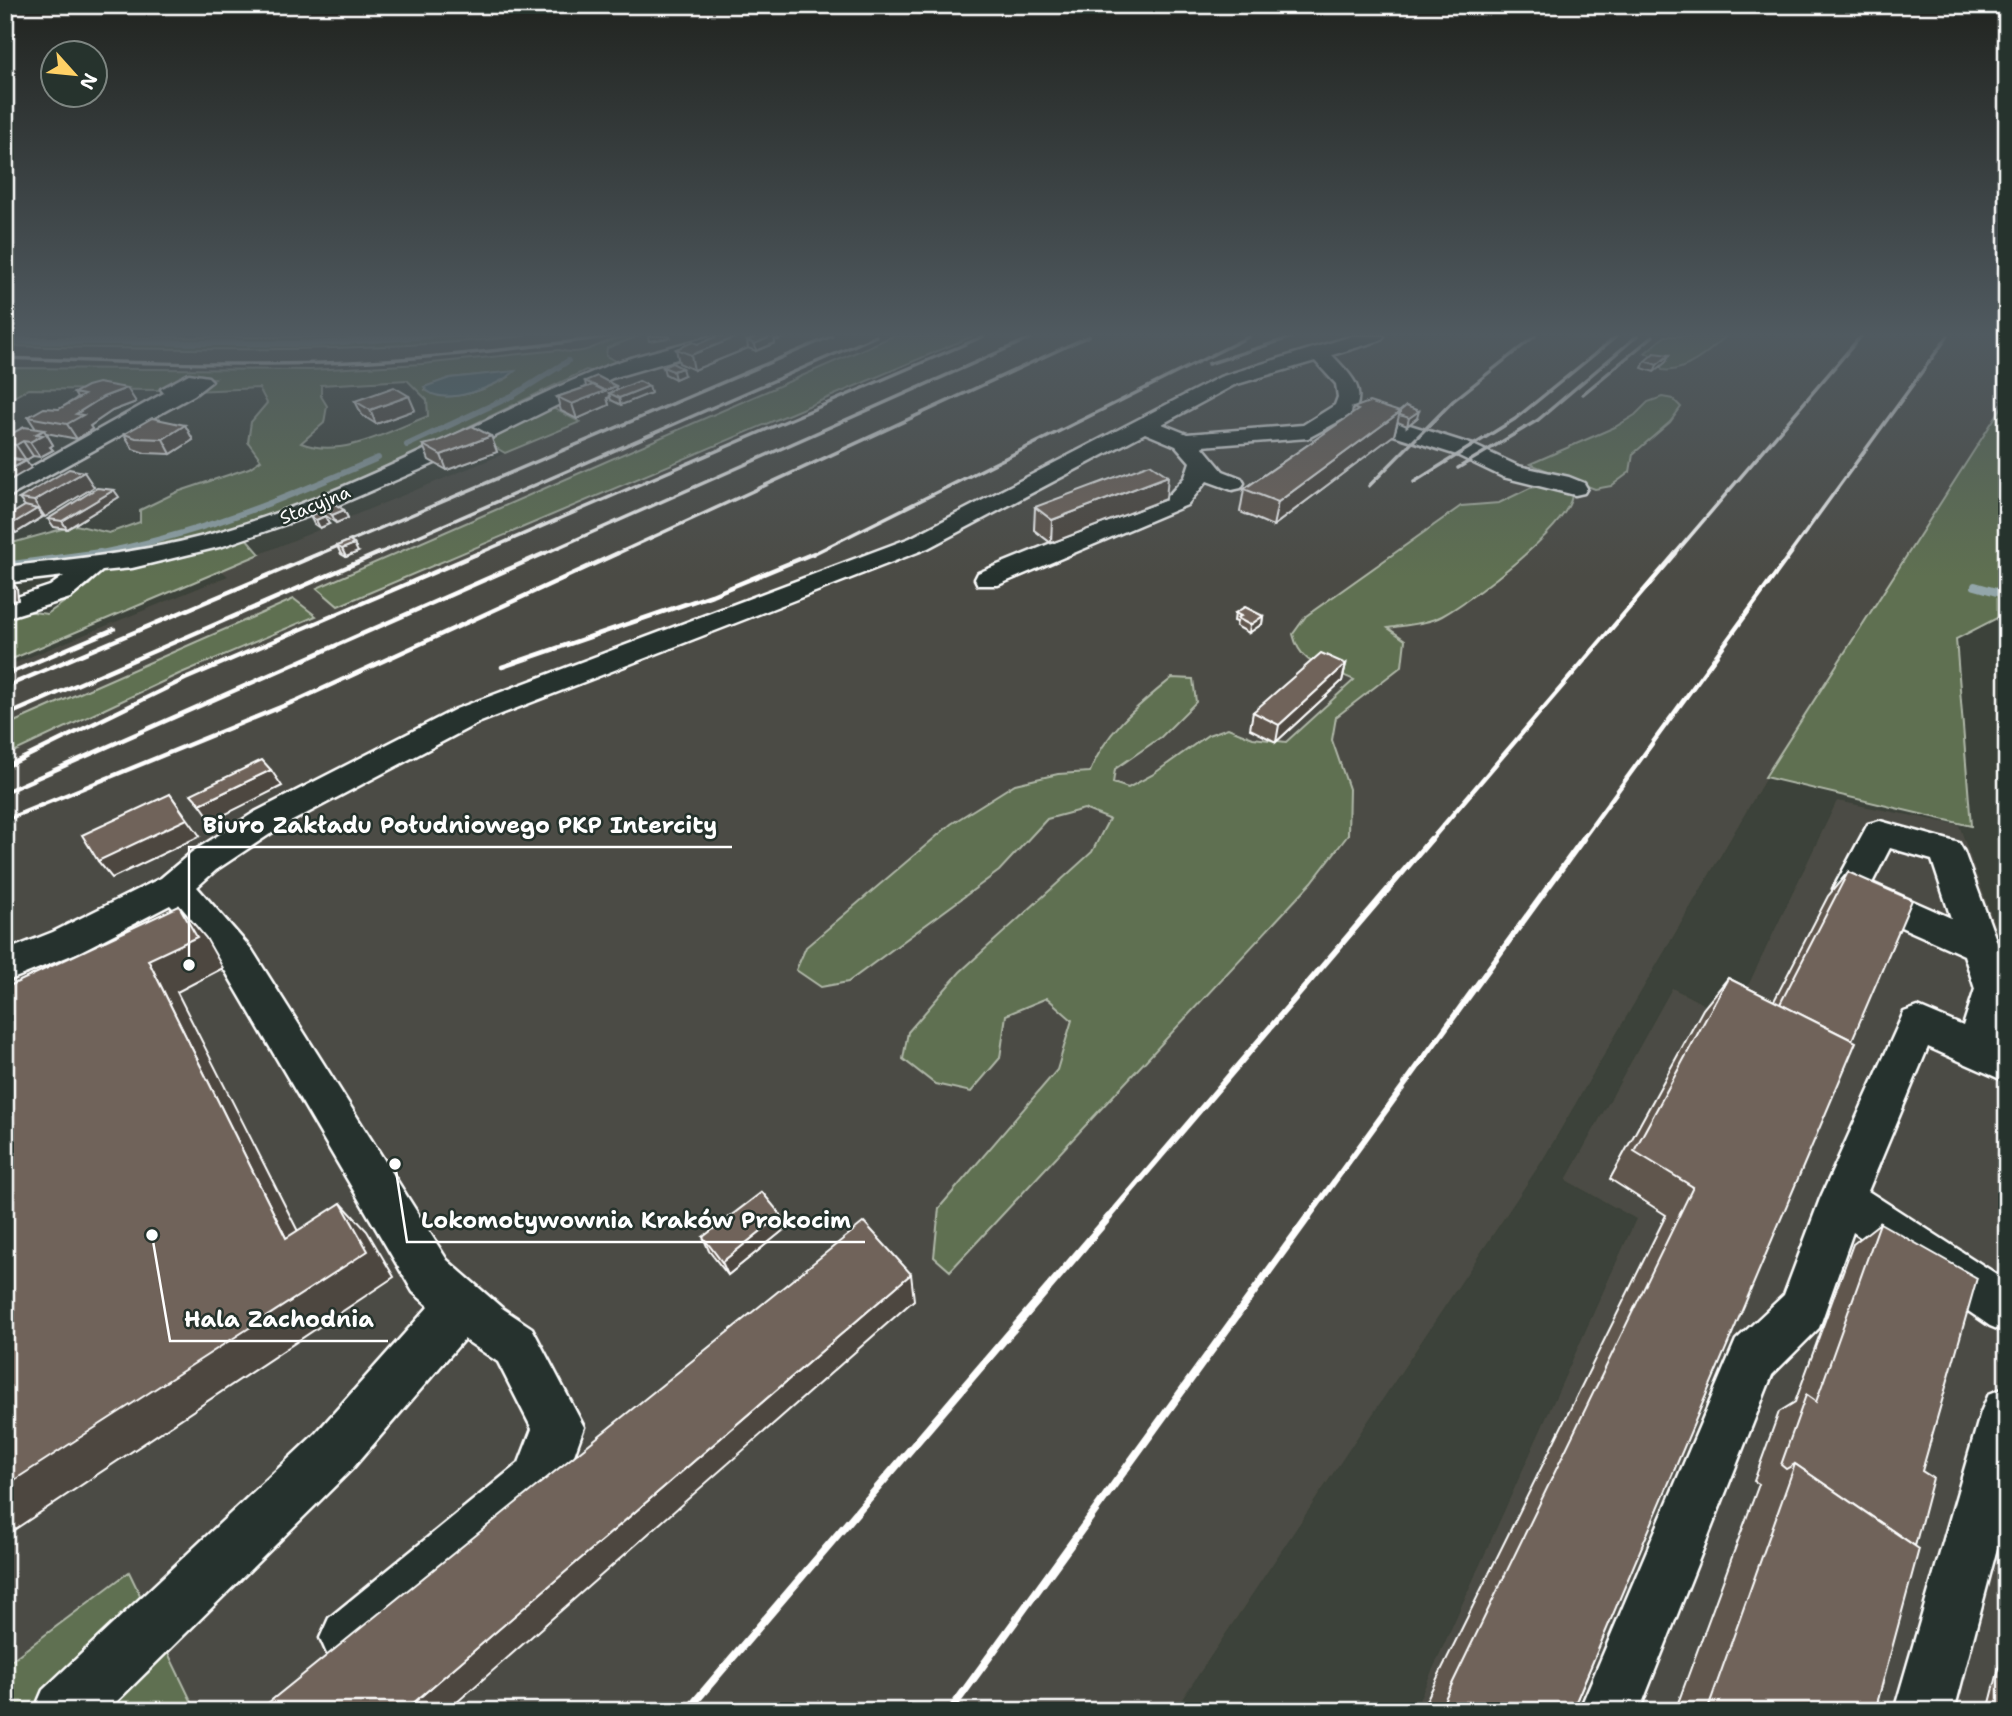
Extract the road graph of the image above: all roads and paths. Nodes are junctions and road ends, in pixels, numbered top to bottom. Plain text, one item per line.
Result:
1 (140, 416) edge
2 (518, 416) edge
3 (1161, 416) edge
4 (1333, 416) edge
5 (1357, 416) edge
6 (1144, 425) junction
7 (1184, 441) junction
8 (1202, 461) junction
9 (1232, 483) dead end
10 (1575, 488) dead end
11 (5, 492) edge
12 (91, 569) junction
13 (5, 575) edge
14 (988, 579) dead end
15 (5, 610) edge
16 (5, 628) edge
17 (174, 887) junction
18 (1979, 946) dead end
19 (5, 967) edge
20 (1992, 1058) edge
21 (1842, 1199) junction
22 (463, 1304) junction
23 (2007, 1310) edge
24 (2007, 1412) edge
25 (315, 1667) edge
26 (64, 1711) edge
27 (1609, 1711) edge
28 (1924, 1711) edge

1 - 11 street
2 - 12 street, Stacyjna
3 - 6 street
4 - 7 street
5 - 10 street
6 - 7 street
6 - 17 street
7 - 8 street
8 - 9 street
8 - 14 street
12 - 13 street, Stacyjna
12 - 15 street
12 - 16 street
17 - 19 street
17 - 22 street
18 - 20 street
20 - 21 street
21 - 23 street
21 - 27 street
22 - 25 street
22 - 26 street
24 - 28 street

